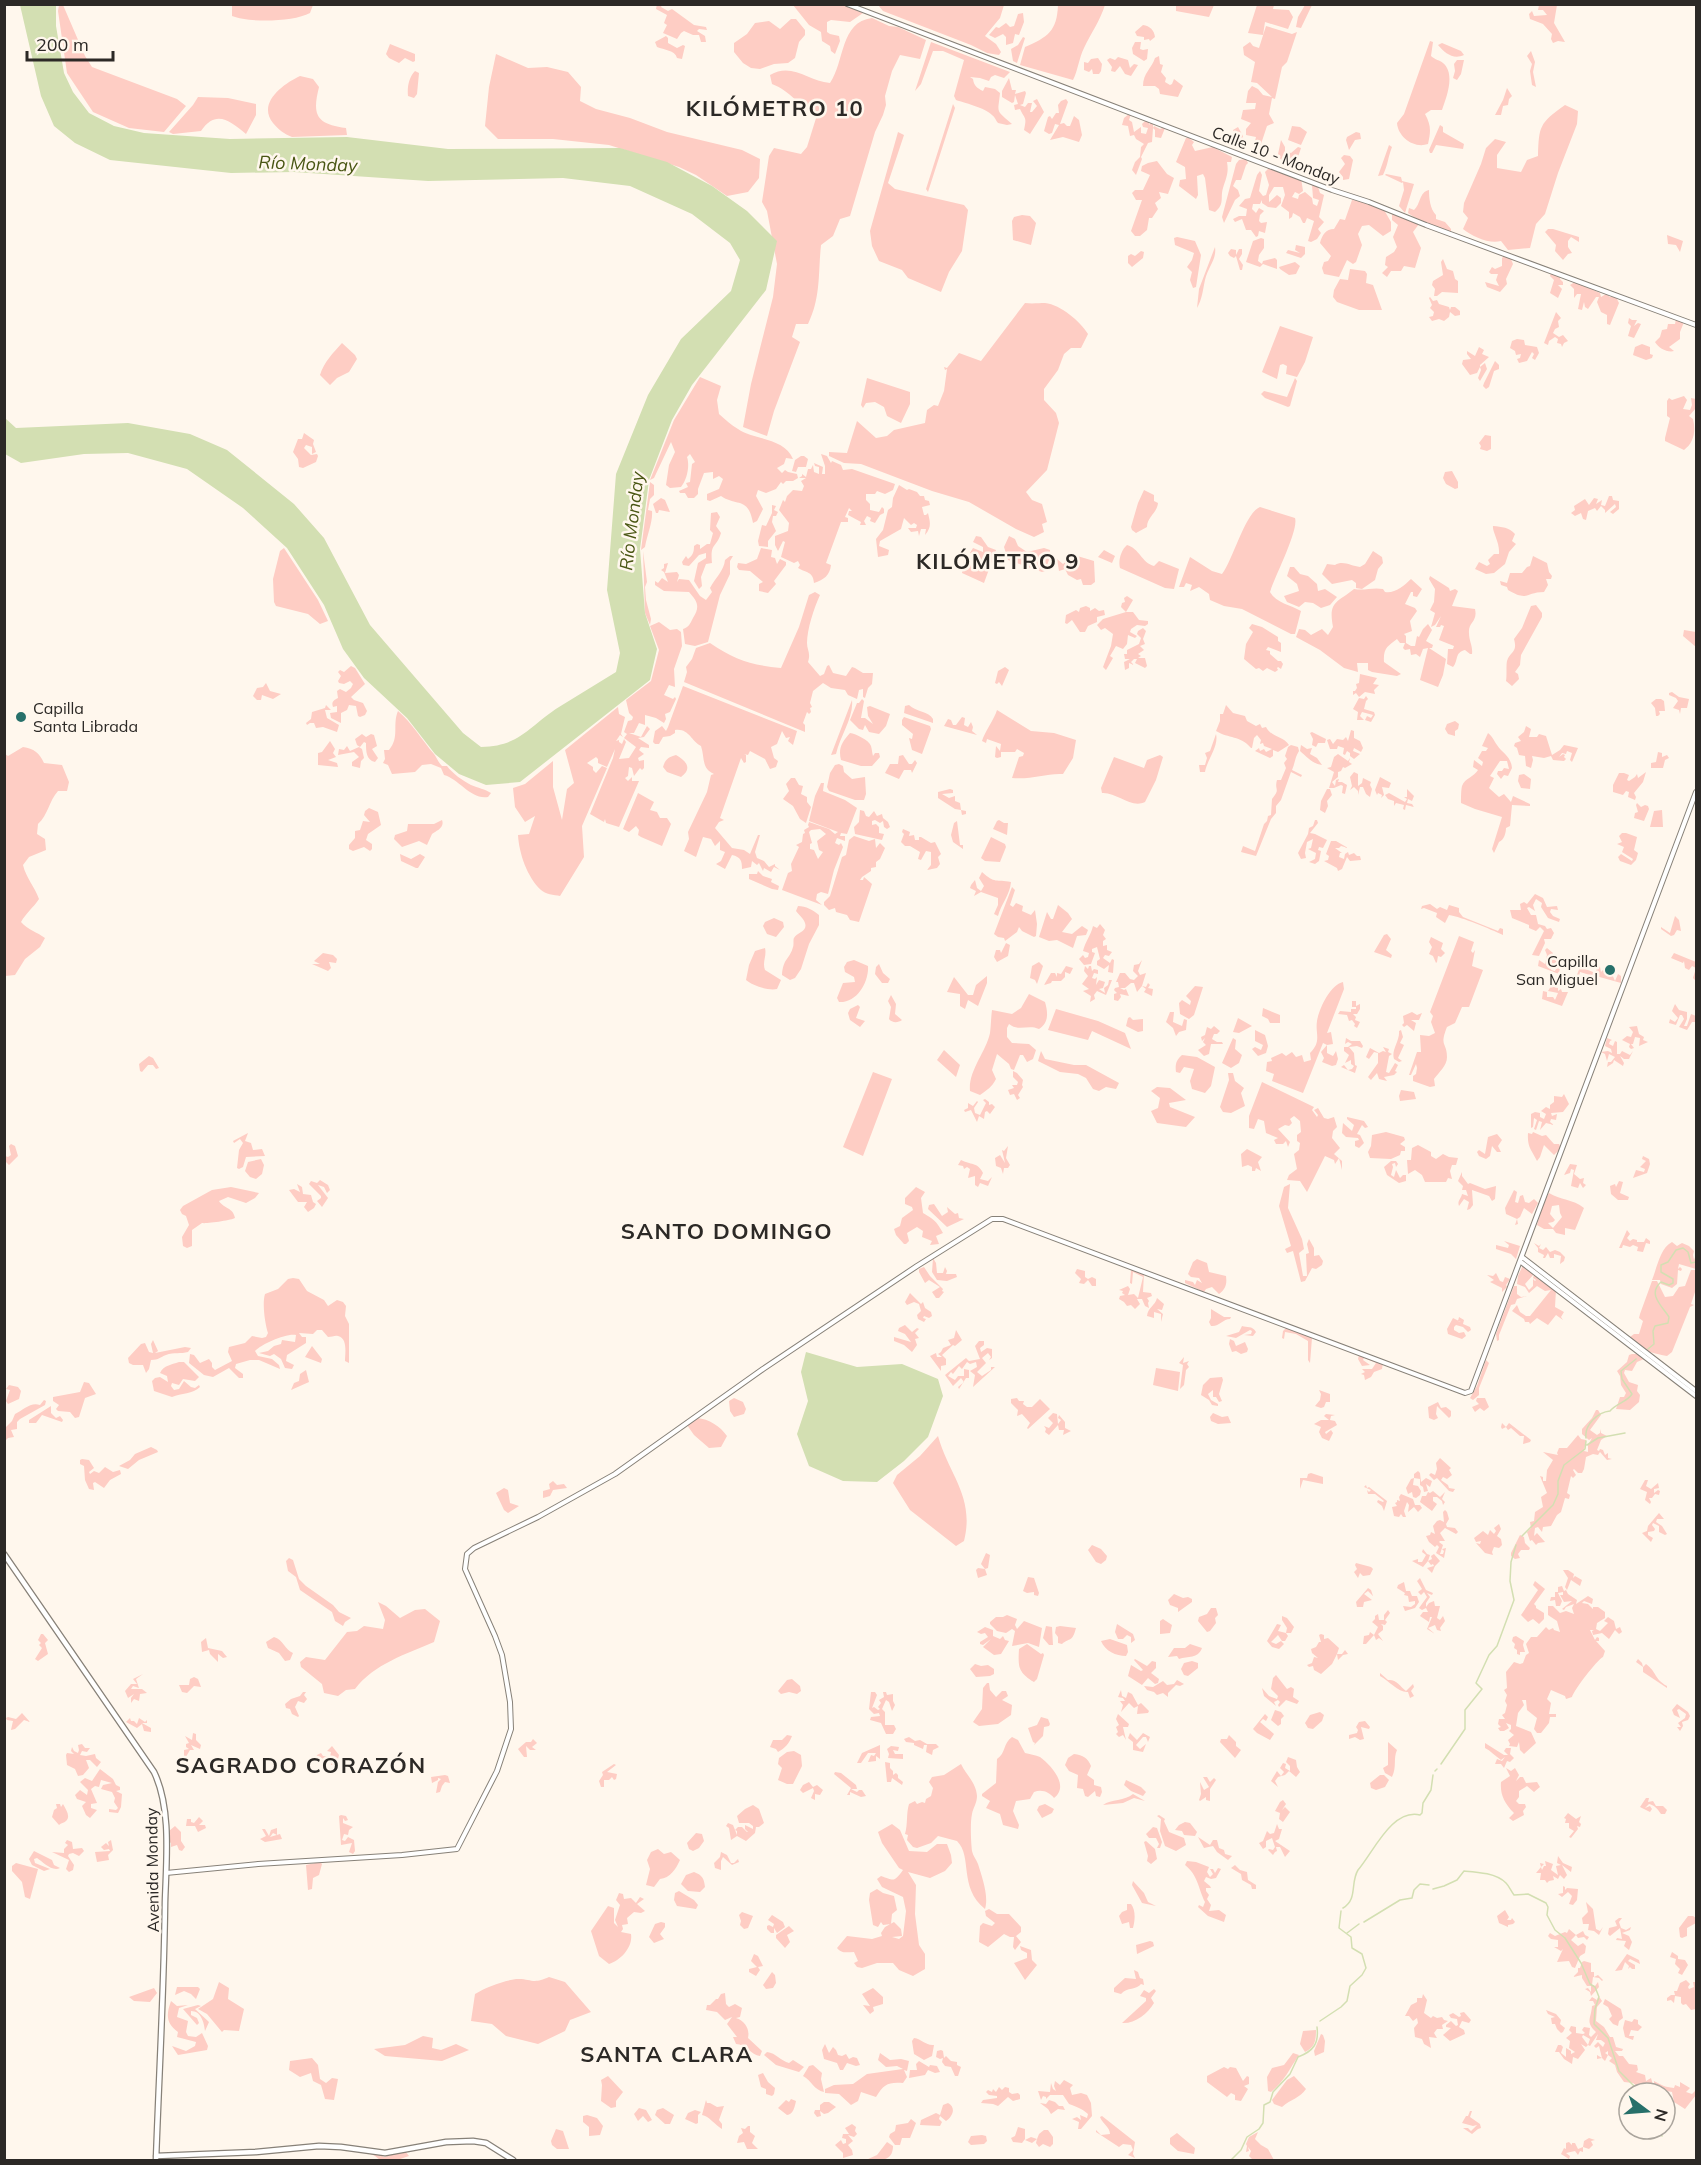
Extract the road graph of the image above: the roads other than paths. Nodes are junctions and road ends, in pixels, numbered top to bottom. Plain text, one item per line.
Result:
1 (847, 4) edge
2 (1696, 325) edge
3 (1696, 792) edge
4 (1521, 1260) junction
5 (1696, 1391) edge
6 (1696, 1396) edge
7 (4, 1554) edge
8 (166, 1874) junction
9 (156, 2158) edge
10 (513, 2160) edge

1 - 2 street, Calle 10 - Monday
3 - 4 street
4 - 5 street
4 - 6 street
4 - 8 street
7 - 8 main road, Avenida Monday
8 - 9 main road, Avenida Monday
9 - 10 main road

